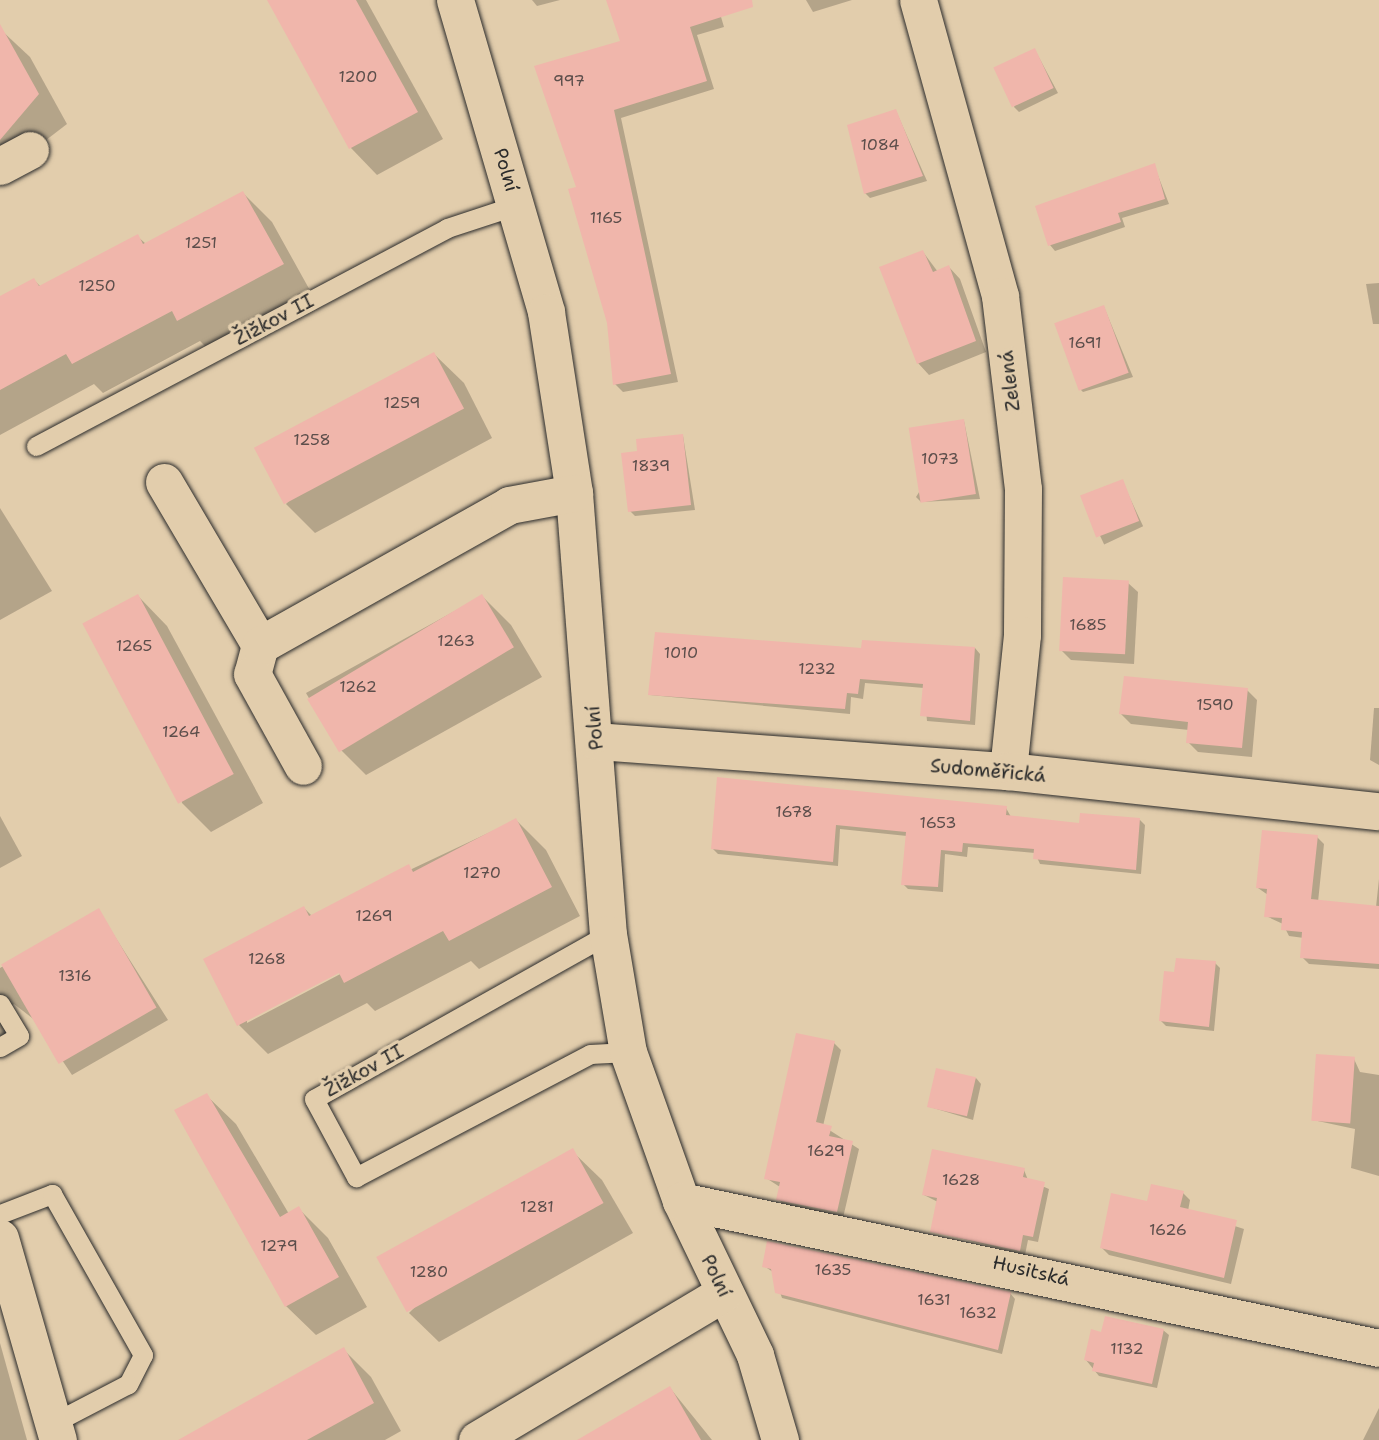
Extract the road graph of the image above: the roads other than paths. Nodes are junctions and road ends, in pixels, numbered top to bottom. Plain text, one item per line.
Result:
1 (455, 0) edge
2 (918, 0) edge
3 (517, 205) junction
4 (36, 446) dead end
5 (164, 481) dead end
6 (575, 493) junction
7 (260, 645) junction
8 (596, 741) junction
9 (303, 766) dead end
10 (1008, 771) junction
11 (1379, 811) edge
12 (608, 934) junction
13 (0, 1004) edge
14 (0, 1047) edge
15 (628, 1052) junction
16 (681, 1201) junction
17 (0, 1214) edge
18 (0, 1238) edge
19 (724, 1293) junction
20 (1379, 1348) edge
21 (56, 1432) edge
22 (477, 1440) edge
23 (780, 1440) edge

1 - 3 street, Polní
2 - 10 street, Zelená
3 - 4 lane, Žižkov II
3 - 6 street, Polní
5 - 7 street
6 - 7 street
6 - 8 street, Polní
7 - 9 street
8 - 10 street, Sudoměřická
8 - 12 street, Polní
10 - 11 street, Sudoměřická
12 - 15 street, Polní
12 - 15 lane, Žižkov II
13 - 14 lane
15 - 16 street, Polní
16 - 19 street, Polní
16 - 20 street, Husitská
17 - 21 lane
18 - 21 street
19 - 22 street
19 - 23 street, Polní

